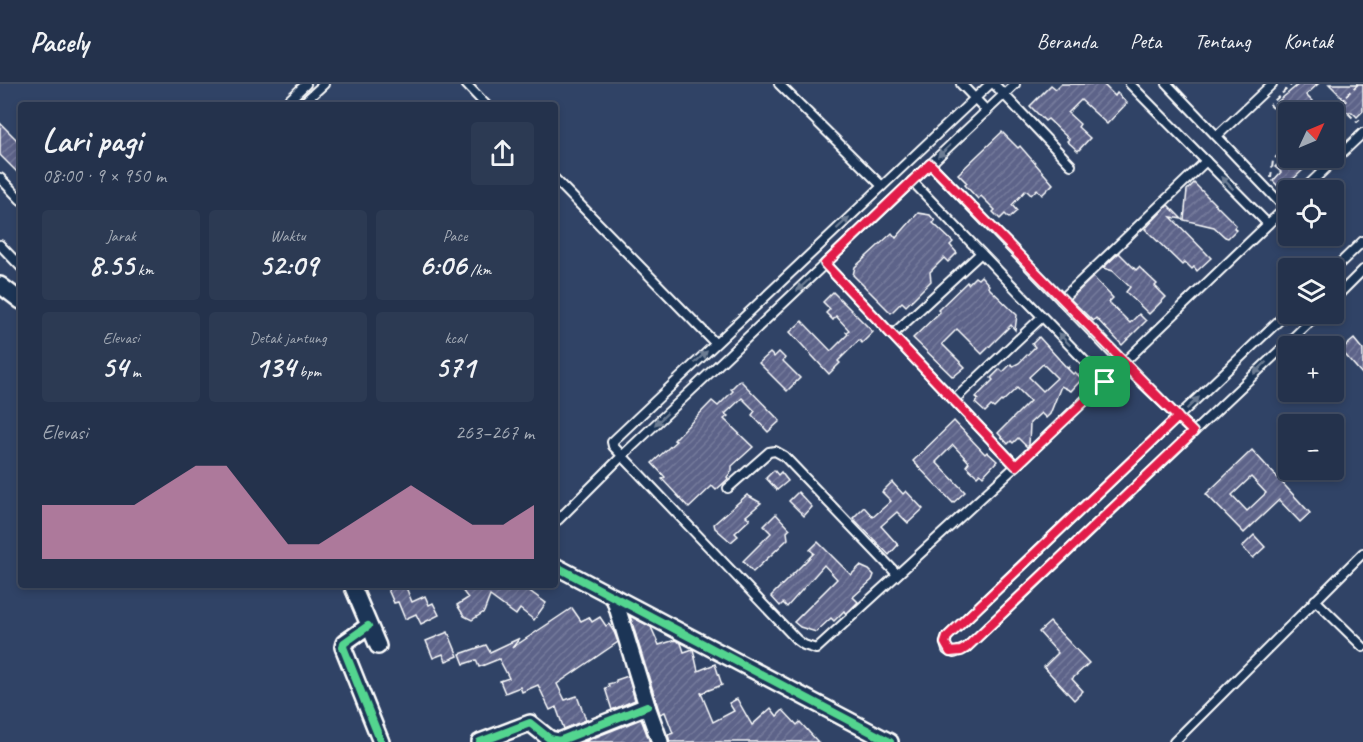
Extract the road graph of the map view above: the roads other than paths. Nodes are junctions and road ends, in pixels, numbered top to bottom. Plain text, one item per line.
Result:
1 (306, 84) edge
2 (324, 84) edge
3 (466, 84) edge
4 (779, 84) edge
5 (961, 84) edge
6 (992, 84) edge
7 (1015, 84) edge
8 (1131, 84) edge
9 (1167, 84) edge
10 (1272, 84) edge
11 (1004, 94) junction
12 (975, 98) junction
13 (288, 102) edge
14 (305, 102) edge
15 (483, 102) edge
16 (987, 111) junction
17 (1363, 132) edge
18 (1216, 136) junction
19 (1206, 161) junction
20 (930, 164) junction
21 (1071, 165) dead end
22 (0, 178) edge
23 (1313, 180) edge
24 (912, 181) junction
25 (558, 182) edge
26 (882, 186) junction
27 (18, 197) edge
28 (1278, 198) edge
29 (1278, 216) edge
30 (1268, 225) junction
31 (1363, 241) edge
32 (0, 245) edge
33 (981, 253) junction
34 (1344, 259) edge
35 (18, 264) edge
36 (825, 264) junction
37 (1363, 270) edge
38 (0, 285) edge
39 (1344, 288) edge
40 (18, 299) edge
41 (1061, 300) junction
42 (1042, 317) junction
43 (1278, 322) edge
44 (1307, 324) edge
45 (892, 335) junction
46 (715, 343) junction
47 (1123, 364) junction
48 (1105, 382) junction
49 (954, 400) junction
50 (1178, 417) junction
51 (1193, 432) junction
52 (623, 455) junction
53 (1016, 466) junction
54 (728, 488) dead end
55 (558, 520) dead end
56 (1363, 553) edge
57 (558, 568) edge
58 (897, 574) junction
59 (353, 588) edge
60 (615, 597) junction
61 (1315, 600) junction
62 (368, 626) junction
63 (378, 646) dead end
64 (1363, 647) edge
65 (646, 705) junction
66 (381, 742) edge
67 (480, 742) edge
68 (660, 742) edge
69 (890, 742) edge
70 (1174, 742) edge

1 - 13 lane
2 - 14 lane
3 - 15 lane
4 - 26 lane
5 - 12 lane
6 - 11 lane
6 - 12 lane
7 - 11 lane
8 - 19 lane
9 - 18 lane
10 - 18 lane
11 - 16 lane
11 - 21 lane
12 - 16 lane
12 - 26 lane
16 -> 20 lane
17 - 23 lane
18 - 28 lane
30 -> 19 lane
19 - 41 lane
20 - 24 lane
20 - 41 lane
22 - 27 lane
24 - 33 lane
24 - 36 lane
25 - 46 lane
46 -> 26 lane
29 - 30 lane
30 - 47 lane
31 - 34 lane
32 - 35 lane
33 - 42 lane
33 - 45 lane
36 - 45 lane
36 -> 52 lane
37 - 39 lane
38 - 40 street
41 - 47 lane
48 -> 42 lane
42 - 49 lane
50 -> 43 lane
44 -> 51 lane
45 - 49 lane
52 -> 46 lane
47 - 48 lane
47 - 50 lane
48 - 53 lane
49 - 53 lane
50 - 51 lane
50 - 51 lane
52 - 55 lane
52 - 58 lane
53 - 58 lane
54 - 58 lane
56 - 61 lane
57 - 60 street
59 - 62 street
60 - 65 street
60 - 69 street
61 - 64 lane
61 - 70 lane
62 - 63 street
62 - 66 street
65 - 67 street
65 - 68 street

